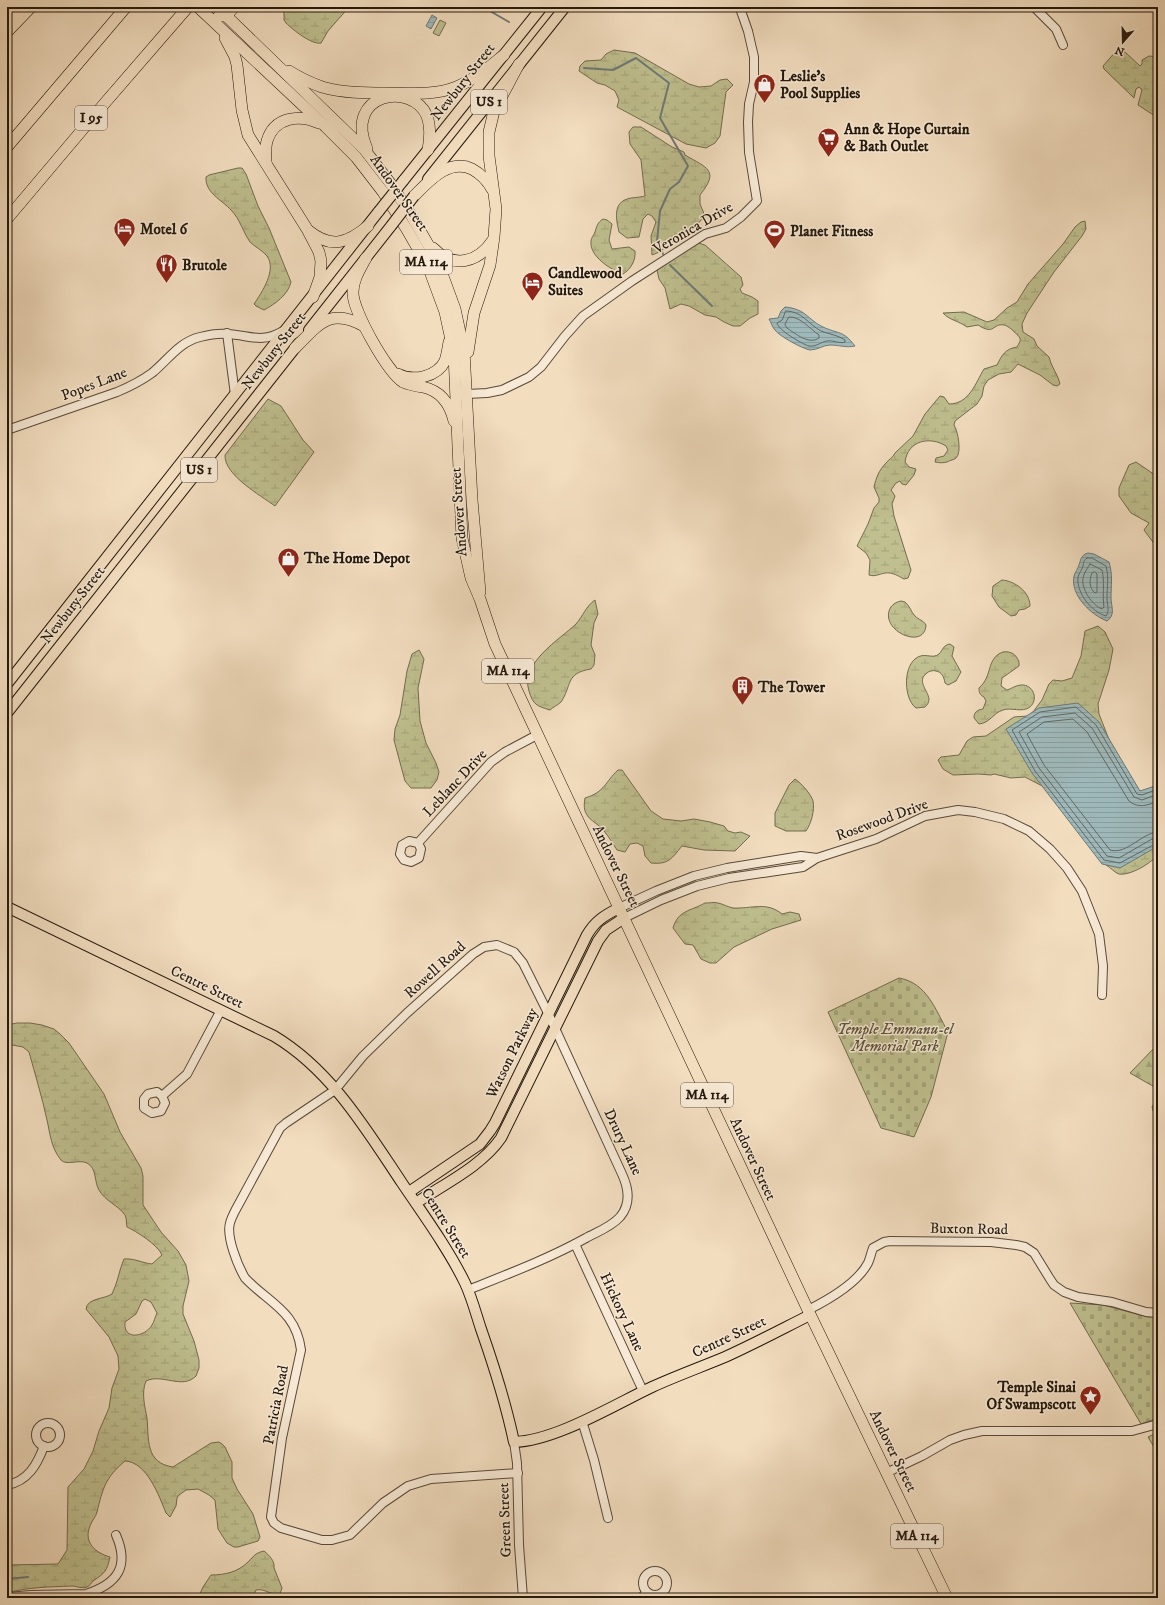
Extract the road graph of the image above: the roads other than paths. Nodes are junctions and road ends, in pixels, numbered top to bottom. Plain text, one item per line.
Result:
1 (17, 7) edge
2 (31, 7) edge
3 (126, 7) edge
4 (188, 7) edge
5 (198, 7) edge
6 (217, 7) edge
7 (234, 7) edge
8 (542, 7) edge
9 (565, 7) edge
10 (738, 7) edge
11 (1034, 7) edge
12 (226, 16) junction
13 (7, 19) edge
14 (213, 22) junction
15 (7, 32) edge
16 (1063, 45) dead end
17 (266, 55) junction
18 (504, 55) junction
19 (519, 64) junction
20 (326, 126) junction
21 (7, 147) edge
22 (428, 150) junction
23 (266, 163) junction
24 (375, 163) junction
25 (494, 193) junction
26 (414, 196) junction
27 (7, 219) edge
28 (368, 226) junction
29 (306, 229) junction
30 (494, 238) junction
31 (427, 242) junction
32 (366, 258) junction
33 (313, 297) junction
34 (292, 324) junction
35 (364, 326) junction
36 (449, 326) junction
37 (227, 334) junction
38 (295, 348) junction
39 (392, 372) junction
40 (466, 372) junction
41 (467, 394) junction
42 (235, 395) junction
43 (7, 430) edge
44 (458, 435) junction
45 (480, 599) junction
46 (7, 684) edge
47 (7, 713) edge
48 (537, 735) junction
49 (418, 844) dead end
50 (9, 909) edge
51 (622, 913) junction
52 (1102, 995) dead end
53 (221, 1010) junction
54 (548, 1014) junction
55 (555, 1030) junction
56 (335, 1090) junction
57 (162, 1096) dead end
58 (408, 1192) junction
59 (416, 1203) junction
60 (575, 1244) junction
61 (468, 1290) junction
62 (1158, 1312) edge
63 (809, 1313) junction
64 (643, 1391) junction
65 (582, 1421) junction
66 (1158, 1424) edge
67 (514, 1442) junction
68 (44, 1446) dead end
69 (518, 1473) junction
70 (886, 1473) junction
71 (7, 1485) edge
72 (608, 1518) dead end
73 (116, 1535) dead end
74 (647, 1592) dead end
75 (7, 1597) edge
76 (523, 1598) edge
77 (641, 1598) edge
78 (947, 1598) edge

1 - 13 highway
2 - 15 highway
3 - 21 highway
4 - 27 highway, I 95
5 - 12 highway
5 - 14 highway, Andover Street / MA 114
6 - 12 highway, Andover Street / MA 114
7 - 12 highway
8 - 18 main road, Newbury Street / US 1
9 - 19 main road, Newbury Street / US 1
10 - 41 street, Veronica Drive
11 - 16 street
12 - 17 highway, Andover Street / MA 114
14 - 20 highway, Andover Street / MA 114
14 - 23 highway
17 - 18 highway
17 - 24 highway, Andover Street / MA 114
18 - 22 main road, Newbury Street / US 1
19 - 25 highway
19 - 26 main road, Newbury Street / US 1
20 - 23 highway
20 - 36 highway, Andover Street / MA 114
22 - 24 highway
22 - 28 main road, Newbury Street / US 1, bridge
23 - 29 highway
24 - 31 highway, Andover Street / MA 114
25 - 26 highway
25 - 30 highway
26 - 32 main road, Newbury Street / US 1, bridge
28 - 29 highway
28 - 33 main road, Newbury Street / US 1
29 - 33 highway
30 - 31 highway
30 - 40 highway
31 - 40 highway, Andover Street / MA 114
32 - 35 highway
32 - 38 main road, Newbury Street / US 1
33 - 34 main road, Newbury Street / US 1
34 - 37 street, Popes Lane
34 - 42 main road, Newbury Street / US 1
35 - 38 highway
35 - 39 highway
36 - 39 highway
36 - 44 highway, Andover Street / MA 114
37 - 42 street
37 - 43 street, Popes Lane
38 - 47 main road, Newbury Street / US 1
39 - 44 highway
40 - 41 highway, Andover Street / MA 114
41 - 45 highway, Andover Street / MA 114
42 - 46 main road, Newbury Street / US 1
44 - 45 highway, Andover Street / MA 114
45 - 48 highway, Andover Street / MA 114
48 - 49 street, Leblanc Drive
48 - 51 highway, Andover Street / MA 114
50 - 53 main road, Centre Street
51 - 52 street, Rosewood Drive
51 - 54 main road, Watson Parkway
51 - 55 main road, Watson Parkway
51 - 63 highway, Andover Street / MA 114
53 - 56 main road, Centre Street
53 - 57 street
54 - 55 street, Drury Lane
54 - 56 street, Rowell Road
54 - 58 main road, Watson Parkway
55 - 59 main road, Watson Parkway
55 - 60 street, Drury Lane
56 - 58 main road, Centre Street
56 - 69 street, Patricia Road
58 - 59 main road, Centre Street
59 - 61 main road, Centre Street
60 - 61 street, Drury Lane
60 - 64 street, Hickory Lane
61 - 67 main road, Centre Street
62 - 63 street, Buxton Road
63 - 64 main road, Centre Street
63 - 70 highway, Andover Street / MA 114
64 - 65 main road, Centre Street
65 - 67 main road, Centre Street
65 - 72 street
66 - 70 street
67 - 69 street, Green Street
68 - 71 street
69 - 76 street, Green Street
70 - 78 highway, Andover Street / MA 114
73 - 75 street
74 - 77 street

